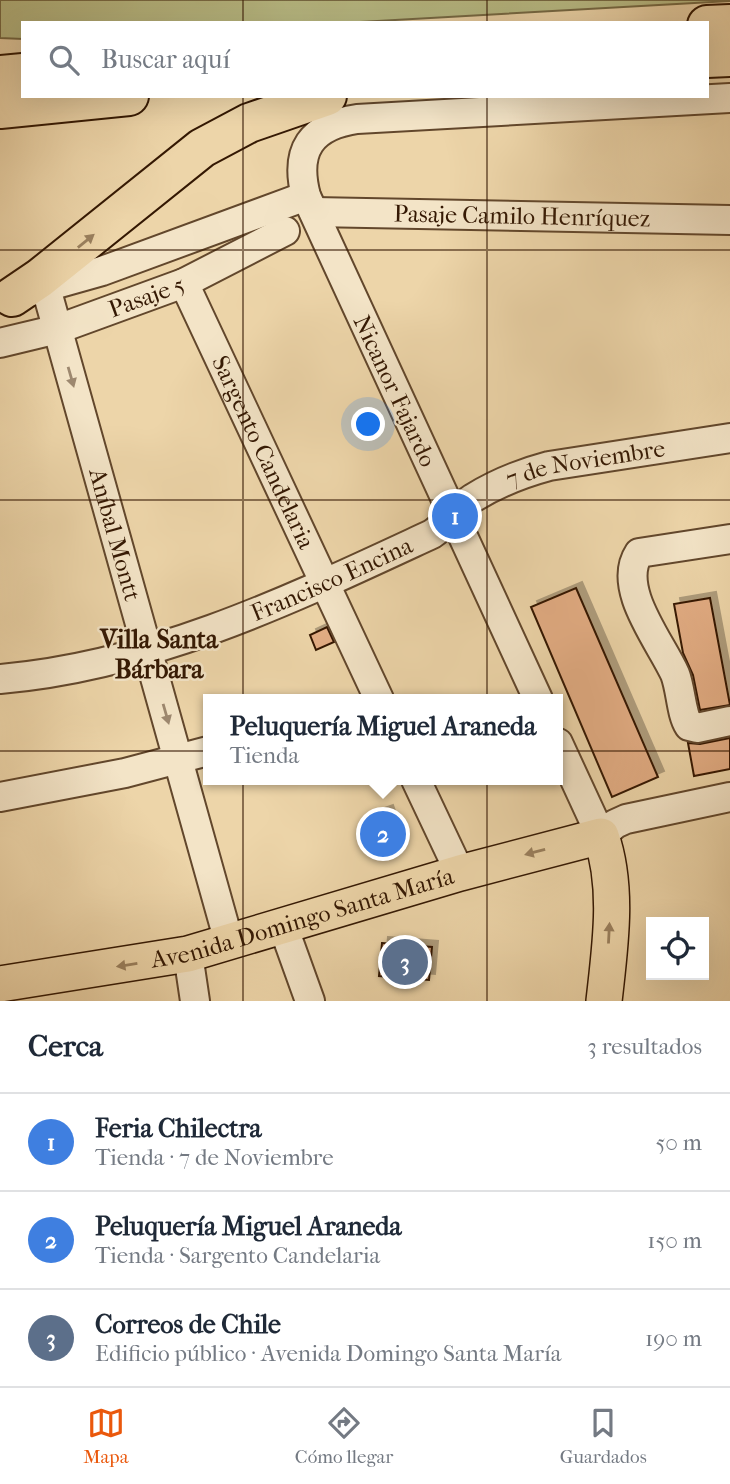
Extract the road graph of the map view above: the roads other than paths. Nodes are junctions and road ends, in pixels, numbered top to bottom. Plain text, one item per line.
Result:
1 (709, 24) edge
2 (730, 24) edge
3 (730, 57) edge
4 (709, 58) edge
5 (0, 61) edge
6 (21, 62) edge
7 (21, 73) edge
8 (0, 75) edge
9 (108, 98) edge
10 (321, 98) edge
11 (730, 98) edge
12 (0, 108) edge
13 (310, 204) junction
14 (730, 220) edge
15 (285, 231) dead end
16 (184, 283) junction
17 (12, 296) edge
18 (58, 329) junction
19 (0, 343) edge
20 (730, 438) edge
21 (453, 516) junction
22 (730, 539) edge
23 (325, 583) junction
24 (148, 650) junction
25 (0, 679) edge
26 (366, 694) edge
27 (536, 694) edge
28 (730, 721) edge
29 (203, 752) edge
30 (563, 754) edge
31 (178, 760) junction
32 (418, 785) edge
33 (0, 797) edge
34 (730, 797) edge
35 (697, 814) junction
36 (730, 817) edge
37 (601, 836) junction
38 (460, 873) junction
39 (283, 926) junction
40 (229, 942) junction
41 (188, 954) junction
42 (0, 984) edge
43 (195, 1001) edge
44 (310, 1001) edge
45 (604, 1001) edge

1 - 2 highway
3 - 4 highway
5 - 6 highway
7 - 8 highway
9 - 12 highway
17 -> 10 highway
11 - 13 street
13 - 14 street, Pasaje Camilo Henríquez
13 - 17 street
13 - 21 street, Nicanor Fajardo
15 - 16 street, Pasaje 5
16 - 18 street, Pasaje 5
16 - 23 street, Sargento Candelaria
17 - 18 street, Aníbal Montt
18 - 19 street, Pasaje 5
18 -> 24 street, Aníbal Montt
20 - 21 street, 7 de Noviembre
21 - 23 street, Francisco Encina
21 - 27 street, Nicanor Fajardo
22 - 28 street
23 - 24 street, Francisco Encina
23 - 26 street, Sargento Candelaria
24 - 25 street, Francisco Encina
24 -> 31 street, Aníbal Montt
29 - 31 street
30 - 37 street
31 - 33 street
31 - 40 street, Aníbal Montt
32 - 38 street
34 - 35 street, Avenida Domingo Santa María
35 - 36 street, Avenida Domingo Santa María
35 - 37 street, Avenida Domingo Santa María
37 -> 38 main road, Avenida Domingo Santa María
45 -> 37 main road
38 - 39 main road, Avenida Domingo Santa María
39 - 40 main road, Avenida Domingo Santa María
39 - 44 street
40 - 41 main road, Avenida Domingo Santa María
41 -> 42 main road, Avenida Domingo Santa María
41 - 43 street

